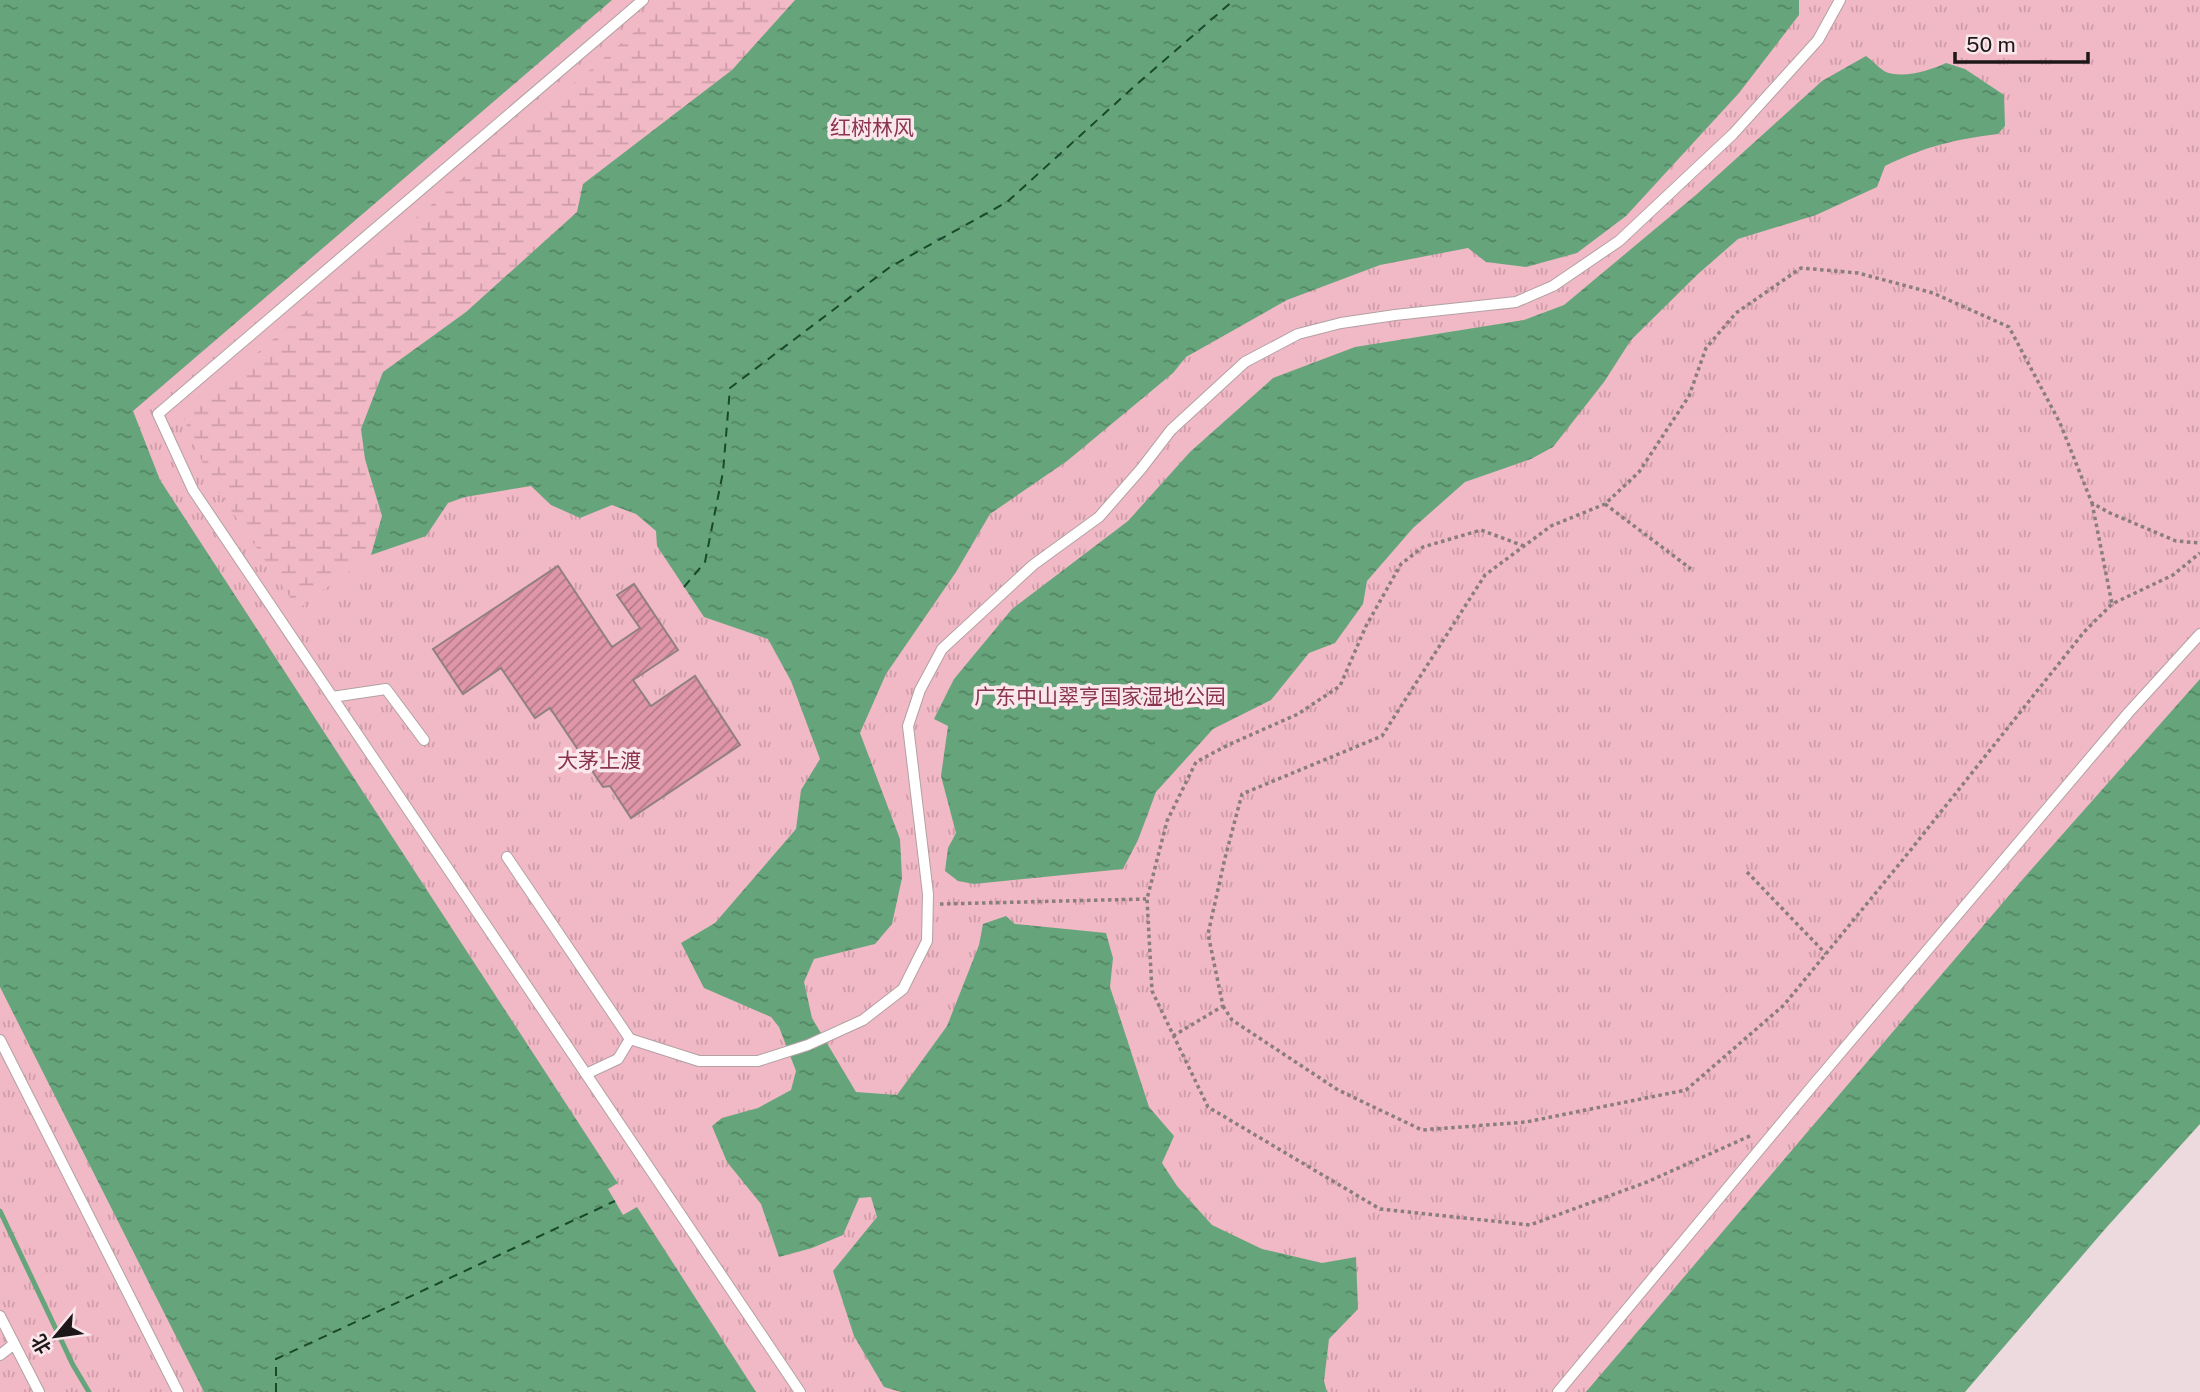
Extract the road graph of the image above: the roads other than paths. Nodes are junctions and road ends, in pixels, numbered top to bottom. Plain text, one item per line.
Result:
1 (643, 0) edge
2 (1840, 0) edge
3 (2200, 634) edge
4 (332, 696) junction
5 (424, 740) dead end
6 (507, 857) dead end
7 (630, 1039) junction
8 (0, 1040) edge
9 (586, 1074) junction
10 (0, 1316) edge
11 (14, 1344) junction
12 (0, 1355) edge
13 (39, 1392) edge
14 (178, 1392) edge
15 (800, 1392) edge
16 (1558, 1392) edge

1 - 4 lane
2 - 7 lane
3 - 16 lane
4 - 5 lane
4 - 9 lane
6 - 7 lane
7 - 9 lane
8 - 14 lane
9 - 15 lane
10 - 11 lane
11 - 12 lane
11 - 13 lane

